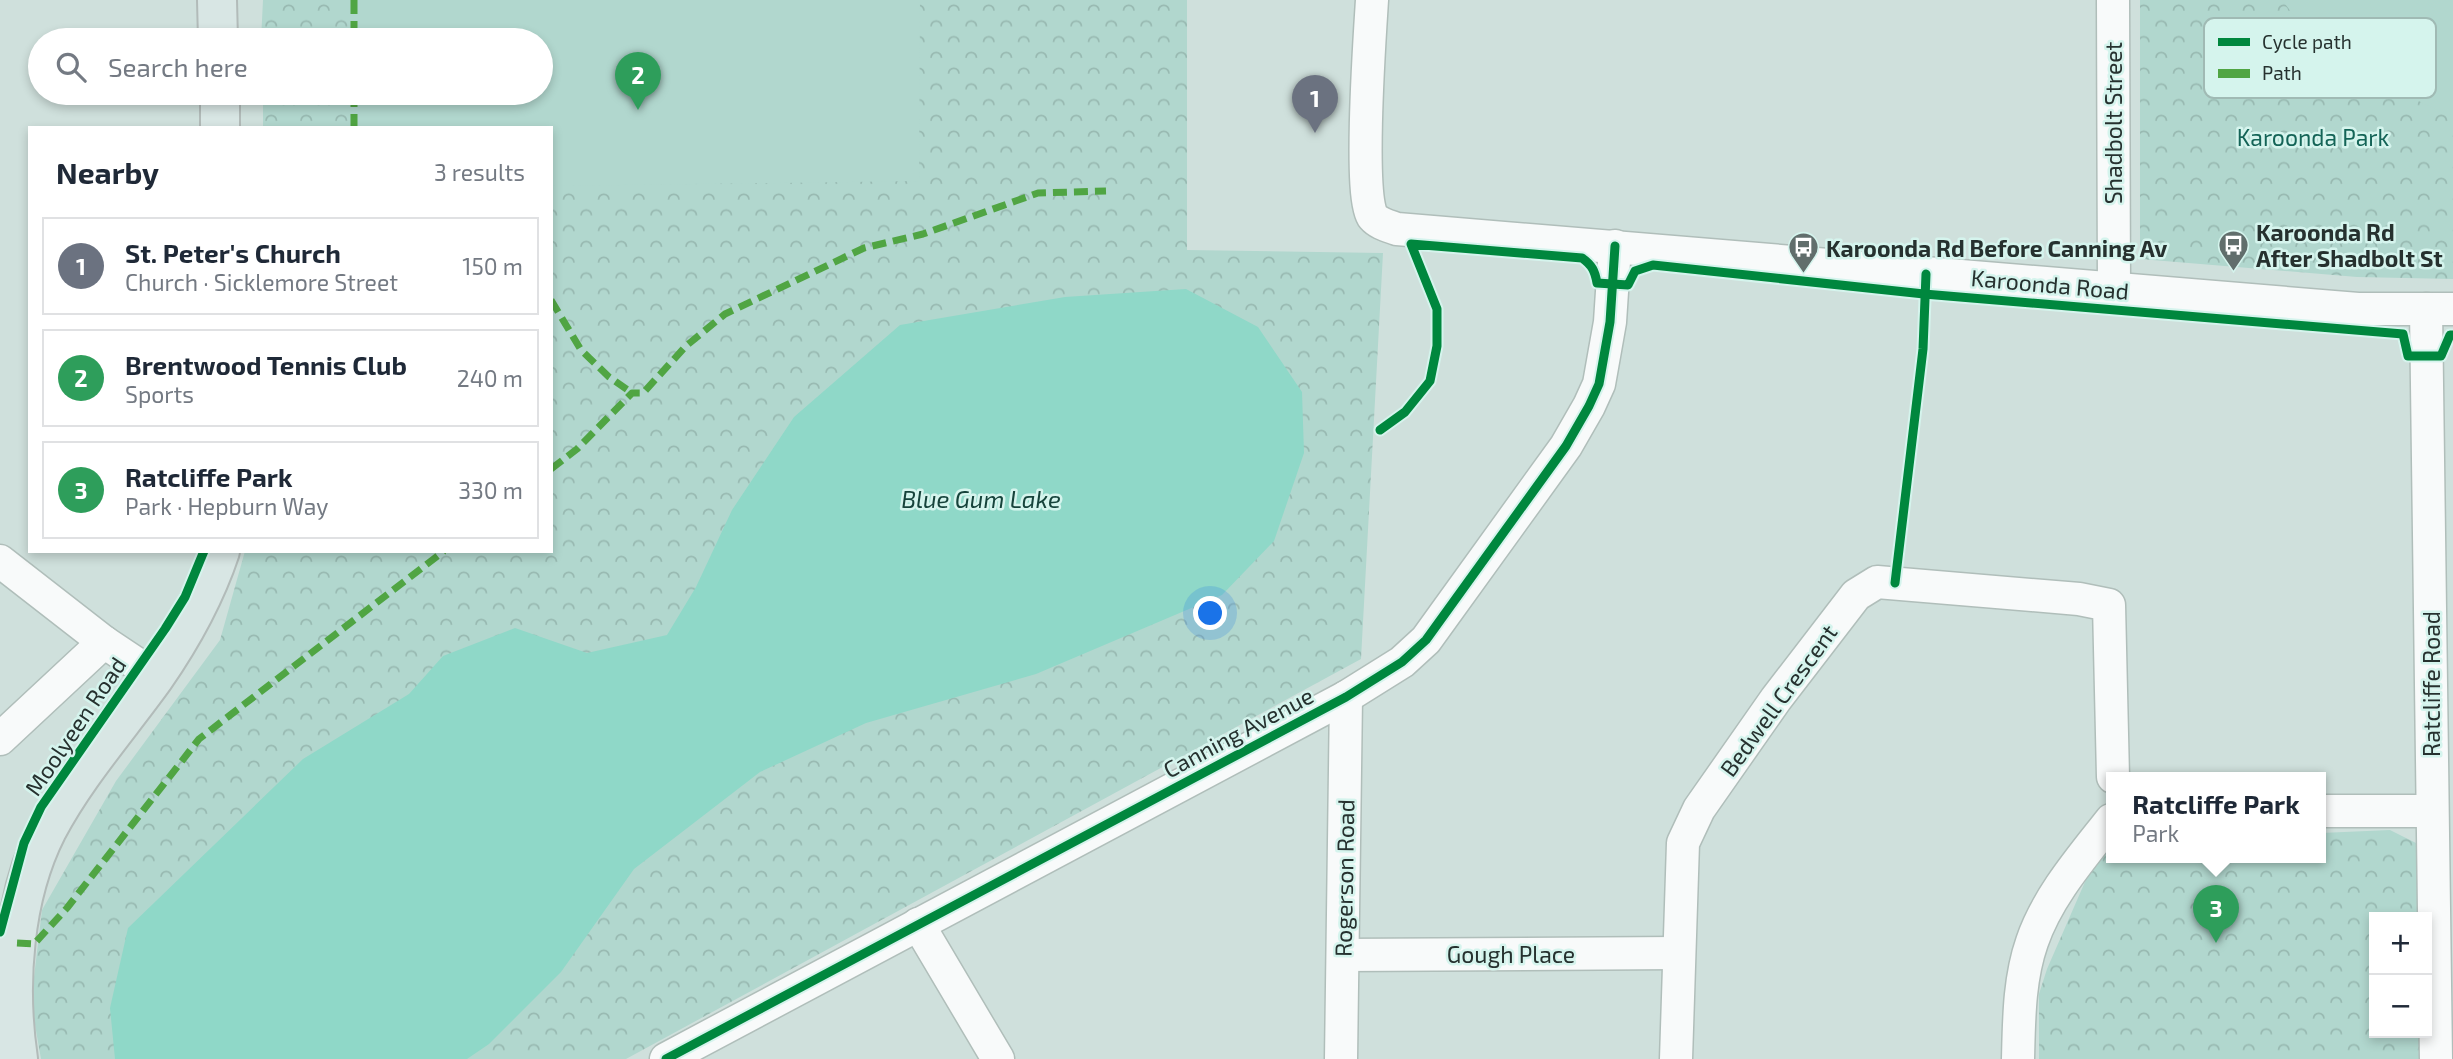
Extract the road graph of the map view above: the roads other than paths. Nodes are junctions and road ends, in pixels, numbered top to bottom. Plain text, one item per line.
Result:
1 (217, 0) edge
2 (236, 0) edge
3 (1372, 0) edge
4 (2113, 0) edge
5 (218, 28) edge
6 (236, 28) edge
7 (220, 105) edge
8 (237, 105) edge
9 (220, 126) edge
10 (237, 126) edge
11 (1615, 246) junction
12 (2114, 289) junction
13 (2440, 309) edge
14 (203, 553) edge
15 (219, 553) edge
16 (0, 561) edge
17 (2442, 622) edge
18 (104, 642) junction
19 (147, 670) junction
20 (1346, 697) junction
21 (0, 739) edge
22 (2113, 772) edge
23 (2326, 811) edge
24 (2431, 811) junction
25 (2106, 826) edge
26 (918, 924) junction
27 (0, 932) edge
28 (2444, 936) edge
29 (1678, 953) junction
30 (1344, 954) junction
31 (18, 1059) edge
32 (666, 1059) edge
33 (998, 1059) edge
34 (1341, 1059) edge
35 (1676, 1059) edge
36 (2018, 1059) edge
37 (2436, 1059) edge

1 - 5 main road
2 - 6 main road
3 - 11 street, Karoonda Road
4 - 12 street, Shadbolt Street
7 - 9 main road
8 - 10 main road
11 - 12 street, Karoonda Road
11 - 20 street, Canning Avenue
12 - 13 street, Karoonda Road
13 - 17 street, Ratcliffe Road
14 - 19 main road, Moolyeen Road
15 - 19 main road, Moolyeen Road
16 - 18 street
17 - 24 street, Ratcliffe Road
18 - 19 street
18 - 21 street
19 - 27 main road, Moolyeen Road
19 - 31 main road, Moolyeen Road
20 - 26 street, Canning Avenue
20 - 30 street, Rogerson Road
22 - 29 street, Bedwell Crescent
23 - 24 street
24 - 28 street, Ratcliffe Road
25 - 36 street
26 - 32 street, Canning Avenue
26 - 33 street
28 - 37 street, Ratcliffe Road
29 - 30 street, Gough Place
29 - 35 street, Bedwell Crescent
30 - 34 street, Rogerson Road

